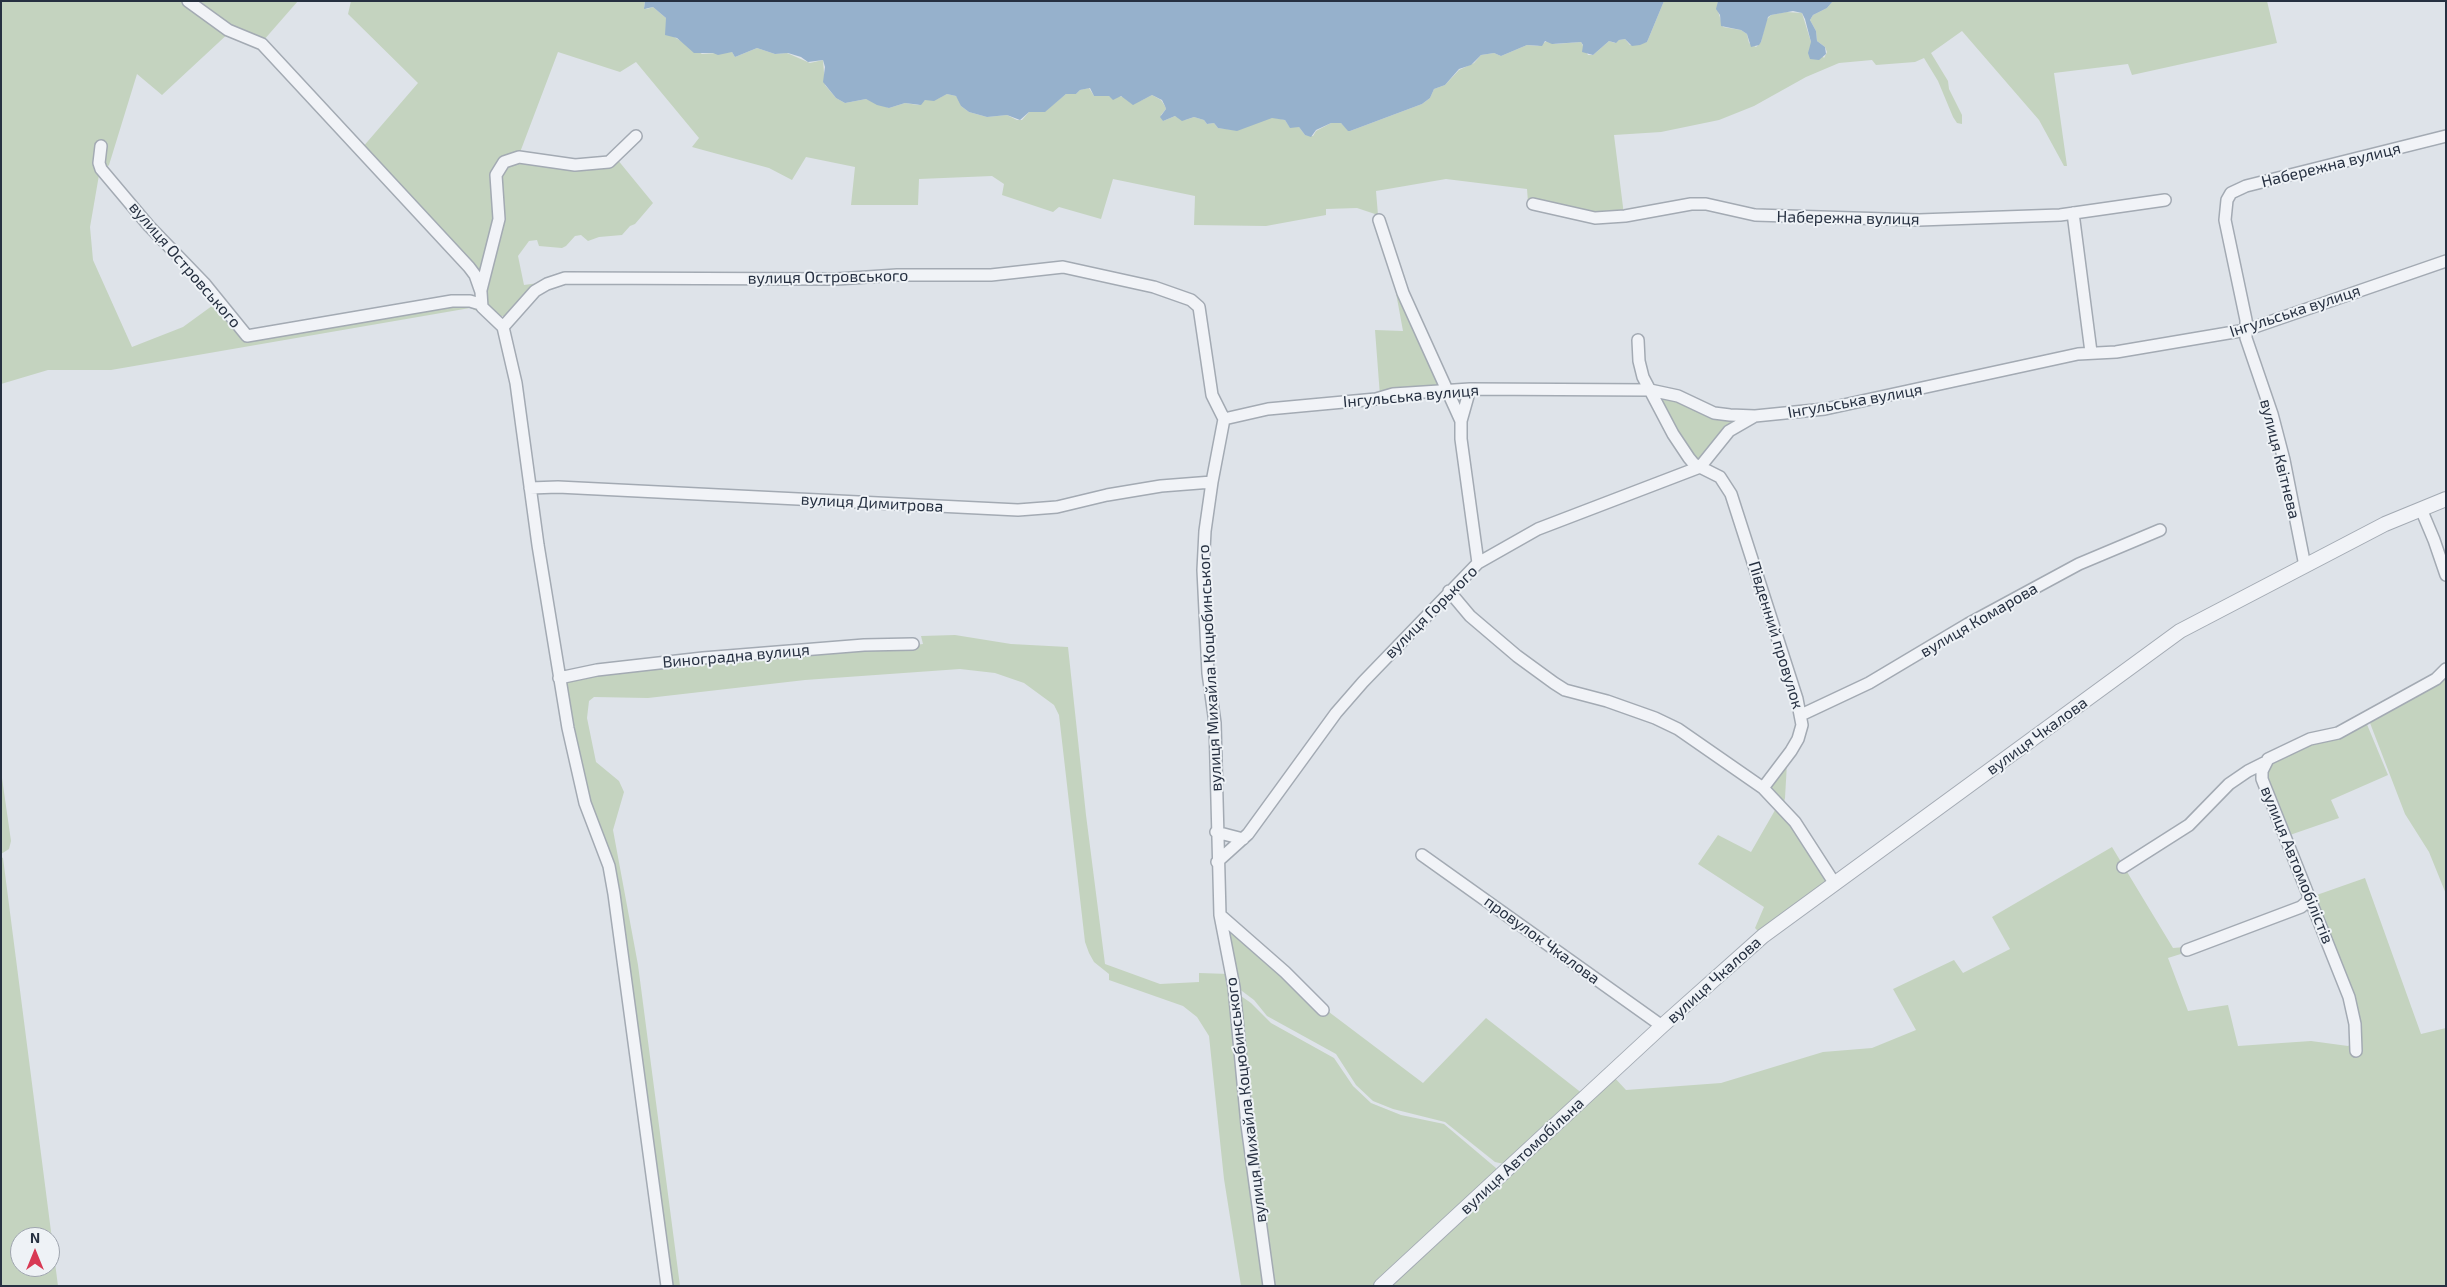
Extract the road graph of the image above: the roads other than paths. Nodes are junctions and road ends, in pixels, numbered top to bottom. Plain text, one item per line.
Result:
1 (188, 1) edge
2 (636, 136) dead end
3 (2446, 136) edge
4 (101, 146) dead end
5 (2165, 200) dead end
6 (1533, 204) dead end
7 (2225, 206) joint
8 (2073, 213) junction
9 (1379, 220) dead end
10 (2446, 261) edge
11 (481, 298) junction
12 (503, 327) junction
13 (2246, 330) junction
14 (1638, 340) dead end
15 (2090, 352) junction
16 (1470, 389) junction
17 (1650, 390) junction
18 (1446, 391) junction
19 (1755, 416) junction
20 (1224, 418) junction
21 (1462, 421) junction
22 (1717, 446) junction
23 (1700, 466) junction
24 (1720, 477) junction
25 (1212, 482) junction
26 (530, 488) junction
27 (2446, 499) edge
28 (2421, 509) junction
29 (2160, 530) dead end
30 (1478, 563) junction
31 (2305, 566) junction
32 (2446, 575) edge
33 (1449, 591) junction
34 (913, 644) dead end
35 (2446, 669) edge
36 (559, 678) junction
37 (1801, 715) junction
38 (2264, 763) junction
39 (1763, 788) junction
40 (1216, 832) junction
41 (1243, 840) junction
42 (1422, 854) dead end
43 (1217, 862) junction
44 (2123, 867) dead end
45 (1835, 884) junction
46 (2309, 900) junction
47 (1220, 915) junction
48 (2187, 950) dead end
49 (1324, 1010) dead end
50 (1662, 1026) junction
51 (2356, 1050) dead end
52 (667, 1286) edge
53 (1269, 1286) edge
54 (1381, 1286) edge

1 - 11 street
2 - 11 street
3 - 7 street, Набережна вулиця
4 - 11 street, вулиця Островського
5 - 8 street, Набережна вулиця
6 - 8 street, Набережна вулиця
7 - 13 street, вулиця Квітнева
8 - 15 street
9 - 18 street
10 - 13 street, Інгульська вулиця
11 - 12 street
12 - 20 street, вулиця Островського
12 - 26 street
13 - 15 street, Інгульська вулиця
13 - 31 street, вулиця Квітнева
14 - 17 street
15 - 19 street, Інгульська вулиця
16 - 17 street, Інгульська вулиця
16 - 18 street, Інгульська вулиця
16 - 21 street
17 - 19 street, Інгульська вулиця
17 - 23 street
18 - 20 street, Інгульська вулиця
18 - 21 street
19 - 22 street, вулиця Горького
20 - 25 street, вулиця Михайла Коцюбинського
21 - 30 street
22 - 23 street, вулиця Горького
22 - 24 street, Південний провулок
23 - 24 street
23 - 30 street, вулиця Горького
24 - 37 street, Південний провулок
25 - 26 street, вулиця Димитрова
25 - 40 street, вулиця Михайла Коцюбинського
26 - 36 street
27 - 28 street, вулиця Чкалова
28 - 31 street, вулиця Чкалова
28 - 32 street
29 - 37 street, вулиця Комарова
30 - 33 street, вулиця Горького
31 - 45 street, вулиця Чкалова
33 - 39 street
33 - 41 street, вулиця Горького
34 - 36 street, Виноградна вулиця
35 - 38 street, вулиця Автомобілістів
36 - 52 street
37 - 39 street, Південний провулок
38 - 44 street
38 - 46 street, вулиця Автомобілістів
39 - 45 street
40 - 41 street
40 - 43 street, вулиця Михайла Коцюбинського
41 - 43 street, вулиця Горького
42 - 50 street, провулок Чкалова
43 - 47 street, вулиця Михайла Коцюбинського
45 - 50 street, вулиця Чкалова
46 - 48 street
46 - 51 street, вулиця Автомобілістів
47 - 49 street
47 - 53 street, вулиця Михайла Коцюбинського
50 - 54 street, вулиця Автомобільна

